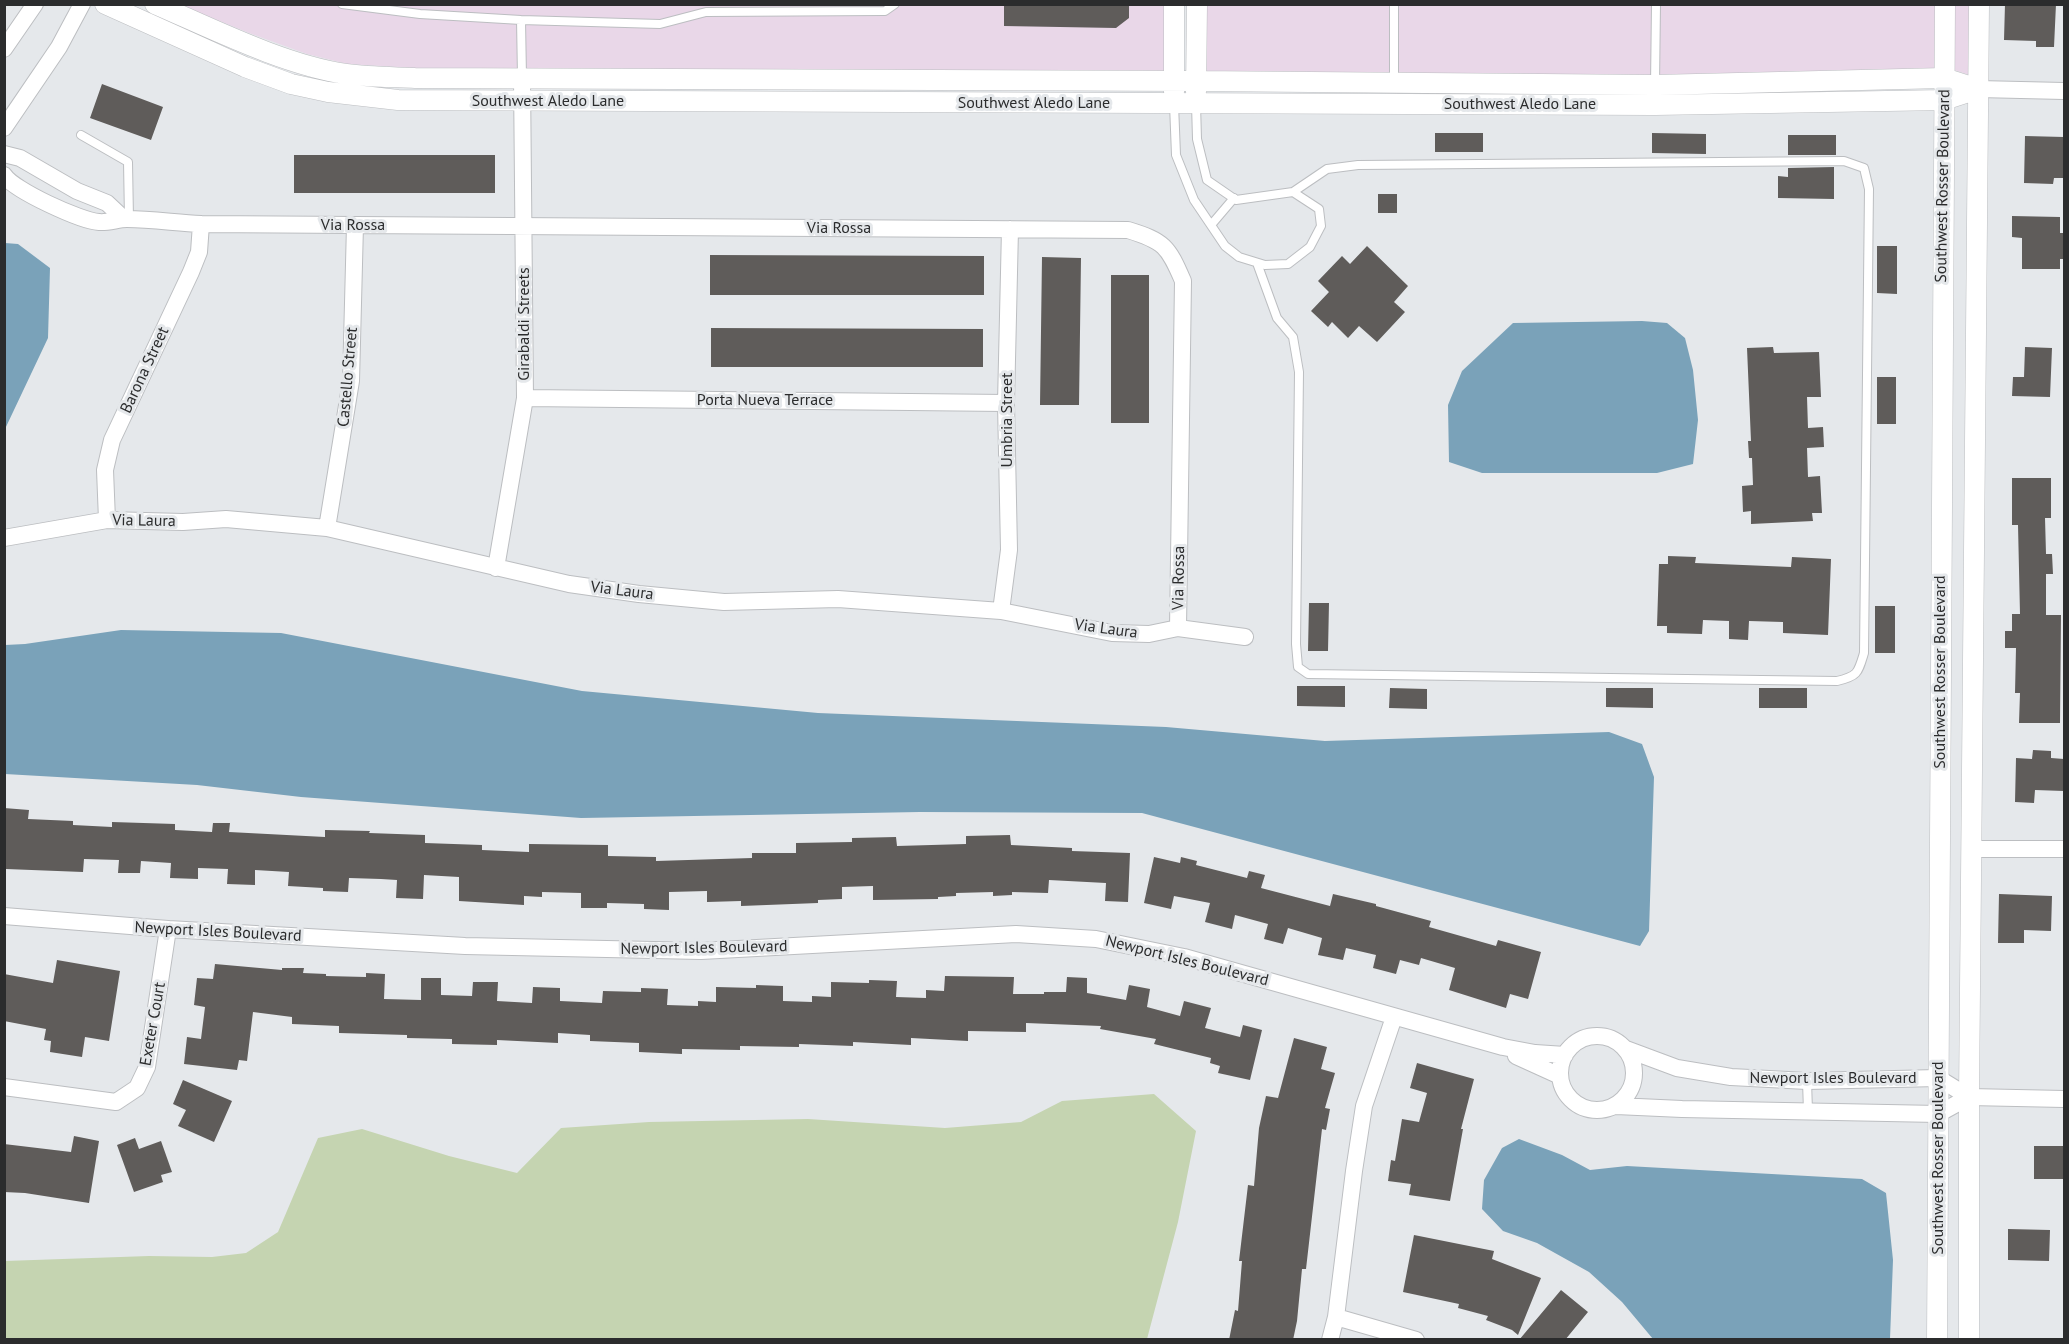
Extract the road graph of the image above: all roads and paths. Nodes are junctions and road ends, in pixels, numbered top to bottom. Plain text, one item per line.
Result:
1 (35, 4) edge
2 (82, 4) edge
3 (105, 4) edge
4 (155, 4) edge
5 (342, 4) edge
6 (895, 4) edge
7 (1174, 4) edge
8 (1197, 4) edge
9 (1394, 4) edge
10 (1656, 4) edge
11 (1945, 4) edge
12 (1979, 4) edge
13 (521, 20) junction
14 (4, 49) edge
15 (522, 78) junction
16 (1944, 78) junction
17 (1174, 81) junction
18 (1196, 81) junction
19 (1394, 83) junction
20 (1978, 89) junction
21 (2064, 91) edge
22 (1655, 95) junction
23 (1944, 100) junction
24 (522, 102) junction
25 (1174, 104) junction
26 (1196, 104) junction
27 (1394, 104) junction
28 (4, 128) edge
29 (81, 135) dead end
30 (4, 154) edge
31 (4, 175) edge
32 (1293, 192) junction
33 (1234, 198) junction
34 (127, 219) junction
35 (201, 224) junction
36 (355, 225) junction
37 (1211, 225) junction
38 (524, 226) junction
39 (1010, 229) junction
40 (1257, 263) junction
41 (525, 398) junction
42 (1006, 402) junction
43 (107, 520) junction
44 (327, 528) junction
45 (4, 538) edge
46 (496, 568) junction
47 (1001, 611) junction
48 (1178, 627) junction
49 (1245, 637) dead end
50 (1973, 849) junction
51 (2064, 849) edge
52 (4, 916) edge
53 (168, 929) junction
54 (1394, 1017) junction
55 (1503, 1047) junction
56 (1626, 1049) junction
57 (1565, 1054) junction
58 (1560, 1076) junction
59 (1938, 1078) junction
60 (1807, 1081) junction
61 (4, 1088) edge
62 (1970, 1097) junction
63 (2064, 1099) edge
64 (1616, 1106) junction
65 (1808, 1111) junction
66 (1938, 1114) junction
67 (1336, 1317) junction
68 (1330, 1340) edge
69 (1416, 1340) edge
70 (1937, 1340) edge
71 (1969, 1340) edge

1 - 14 street
2 - 28 street
3 - 24 street, Southwest Aledo Lane
4 - 15 street, Southwest Aledo Lane
5 - 13 lane
6 - 13 lane
7 - 17 street
8 - 18 street
9 - 19 lane
10 - 22 lane
11 - 16 street, Southwest Rosser Boulevard
12 - 20 street, Southwest Rosser Boulevard
13 - 15 lane
15 - 17 street, Southwest Aledo Lane
15 - 24 street, Girabaldi Streets
16 - 20 street, Southwest Aledo Lane
16 - 22 street, Southwest Aledo Lane
16 - 23 street, Southwest Rosser Boulevard
17 - 18 street, Southwest Aledo Lane
17 - 25 street
18 - 19 street, Southwest Aledo Lane
18 - 26 street
19 - 22 street, Southwest Aledo Lane
19 - 27 lane
20 - 21 street, Southwest Aledo Lane
20 - 23 street, Southwest Aledo Lane
20 - 50 street, Southwest Rosser Boulevard
22 - 23 street, Southwest Aledo Lane
22 - 27 street, Southwest Aledo Lane
23 - 59 street, Southwest Rosser Boulevard
24 - 25 street, Southwest Aledo Lane
24 - 38 street, Girabaldi Streets
25 - 26 street, Southwest Aledo Lane
25 - 37 lane
26 - 27 street, Southwest Aledo Lane
26 - 33 lane
29 - 34 lane
30 - 34 street
31 - 34 street, Via Rossa
32 - 33 lane
32 - 40 lane
32 - 40 lane
33 - 37 lane
34 - 35 street, Via Rossa
35 - 36 street, Via Rossa
35 - 43 street, Barona Street
36 - 38 street, Via Rossa
36 - 44 street, Castello Street
37 - 40 lane
38 - 39 street, Via Rossa
38 - 41 street, Girabaldi Streets
39 - 42 street, Umbria Street
39 - 48 street, Via Rossa
41 - 42 street, Porta Nueva Terrace
41 - 46 street, Girabaldi Streets
42 - 47 street, Umbria Street
43 - 44 street, Via Laura
43 - 45 street, Via Laura
44 - 46 street, Via Laura
46 - 47 street, Via Laura
47 - 48 street, Via Laura
48 - 49 street, Via Laura
50 - 51 street
50 - 62 street, Southwest Rosser Boulevard
52 - 53 street, Newport Isles Boulevard
53 - 54 street, Newport Isles Boulevard
53 - 61 street, Exeter Court
54 - 55 street, Newport Isles Boulevard
54 - 67 street
55 - 57 street, Newport Isles Boulevard
55 - 58 street, Newport Isles Boulevard
56 - 57 street
56 - 60 street, Newport Isles Boulevard
56 - 64 street
57 - 58 street
58 - 64 street
59 - 60 street, Newport Isles Boulevard
59 - 62 street, Newport Isles Boulevard
59 - 66 street, Southwest Rosser Boulevard
60 - 65 lane
62 - 63 street
62 - 66 street, Newport Isles Boulevard
62 - 71 street, Southwest Rosser Boulevard
64 - 65 street, Newport Isles Boulevard
65 - 66 street, Newport Isles Boulevard
66 - 70 street, Southwest Rosser Boulevard
67 - 68 street
67 - 69 street

